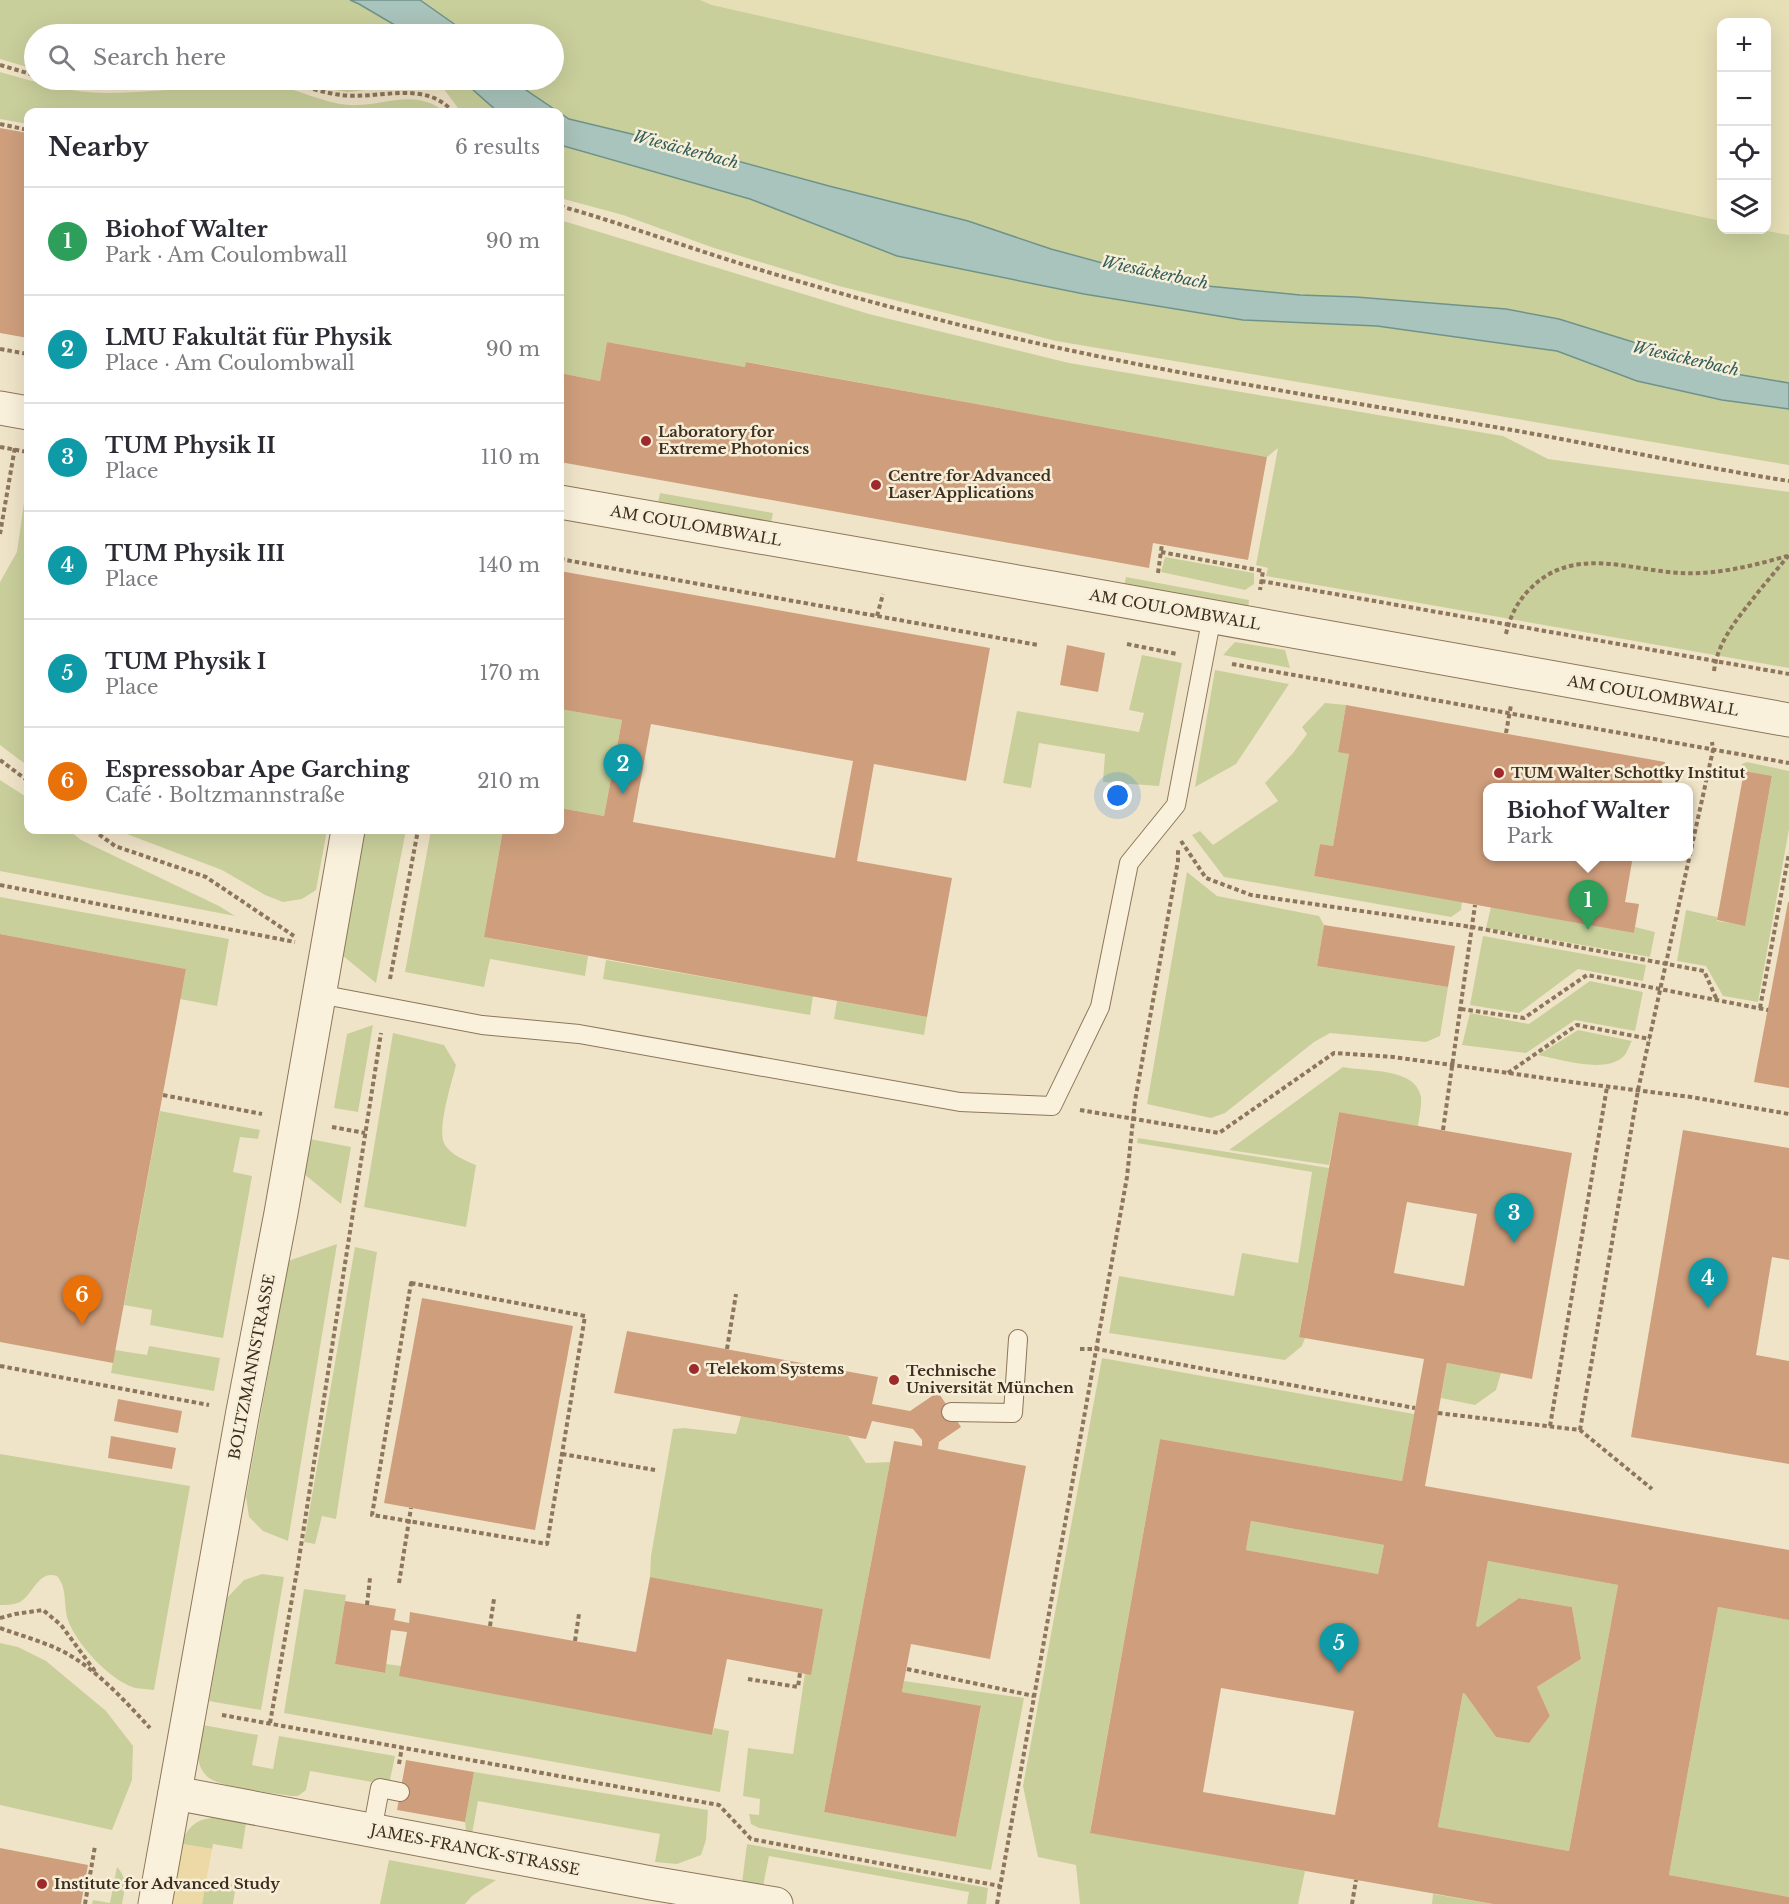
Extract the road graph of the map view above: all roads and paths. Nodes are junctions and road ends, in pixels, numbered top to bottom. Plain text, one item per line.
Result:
1 (0, 65) edge
2 (24, 72) edge
3 (319, 90) edge
4 (448, 108) edge
5 (0, 124) edge
6 (24, 129) edge
7 (564, 207) edge
8 (0, 349) edge
9 (24, 353) edge
10 (0, 408) edge
11 (24, 412) edge
12 (0, 447) edge
13 (24, 451) edge
14 (1789, 481) edge
15 (564, 503) edge
16 (1162, 544) dead end
17 (1161, 552) junction
18 (1789, 556) edge
19 (564, 560) edge
20 (1158, 569) dead end
21 (1212, 616) junction
22 (1508, 624) junction
23 (1127, 644) dead end
24 (1038, 645) dead end
25 (1204, 659) junction
26 (1716, 661) junction
27 (1499, 668) junction
28 (1789, 674) edge
29 (1710, 706) junction
30 (1789, 720) edge
31 (1713, 750) junction
32 (0, 760) edge
33 (1789, 763) edge
34 (24, 778) edge
35 (98, 834) edge
36 (347, 834) edge
37 (417, 834) edge
38 (1693, 839) edge
39 (1789, 853) edge
40 (1688, 861) edge
41 (0, 885) edge
42 (1475, 905) dead end
43 (1472, 927) junction
44 (1665, 964) junction
45 (1660, 990) junction
46 (319, 994) junction
47 (1717, 1000) junction
48 (385, 1008) junction
49 (1760, 1008) junction
50 (1461, 1009) junction
51 (1768, 1010) dead end
52 (1650, 1039) junction
53 (1452, 1065) junction
54 (1508, 1073) junction
55 (1607, 1086) junction
56 (1638, 1090) junction
57 (163, 1095) dead end
58 (1052, 1106) junction
59 (1789, 1114) edge
60 (1133, 1119) junction
61 (297, 1121) junction
62 (1443, 1130) dead end
63 (736, 1294) dead end
64 (1018, 1339) dead end
65 (727, 1349) dead end
66 (1080, 1349) dead end
67 (1097, 1349) junction
68 (0, 1366) edge
69 (1415, 1408) dead end
70 (243, 1411) junction
71 (951, 1412) dead end
72 (1438, 1413) dead end
73 (1550, 1426) junction
74 (1580, 1430) junction
75 (562, 1454) junction
76 (655, 1470) dead end
77 (1652, 1489) dead end
78 (411, 1508) dead end
79 (409, 1521) junction
80 (370, 1578) dead end
81 (399, 1583) dead end
82 (494, 1599) dead end
83 (367, 1605) dead end
84 (579, 1614) dead end
85 (0, 1618) edge
86 (490, 1626) dead end
87 (0, 1628) edge
88 (575, 1641) dead end
89 (907, 1669) dead end
90 (800, 1673) dead end
91 (100, 1679) junction
92 (748, 1679) dead end
93 (1034, 1696) junction
94 (190, 1710) junction
95 (270, 1723) junction
96 (157, 1735) dead end
97 (400, 1792) dead end
98 (175, 1793) junction
99 (372, 1831) junction
100 (95, 1846) dead end
101 (1356, 1880) dead end
102 (999, 1886) junction
103 (85, 1904) edge
104 (155, 1904) edge
105 (776, 1904) edge
106 (997, 1904) edge
107 (1352, 1904) edge

1 - 2 path
3 - 4 path
5 - 6 path
7 - 14 path
8 - 9 path
10 - 11 street
12 - 13 path
15 - 21 street, AM COULOMBWALL
16 - 17 path
17 - 20 path
17 - 22 path
18 - 22 path
18 - 26 path
19 - 24 path
21 - 25 lane
21 - 27 street, AM COULOMBWALL
22 - 26 path
22 - 27 path
23 - 25 path
25 - 31 path
25 - 58 lane
26 - 28 path
26 - 29 path
27 - 29 street, AM COULOMBWALL
29 - 30 street, AM COULOMBWALL
29 - 31 path
31 - 33 path
31 - 38 path
32 - 34 path
35 - 41 path
36 - 46 street, BOLTZMANNSTRASSE
37 - 48 path
39 - 49 path
40 - 44 path
42 - 43 path
43 - 44 path
43 - 50 path
43 - 60 path
44 - 45 path
44 - 47 path
45 - 47 path
45 - 50 path
45 - 52 path
46 - 48 lane
46 - 61 street, BOLTZMANNSTRASSE
47 - 49 path
48 - 58 lane
48 - 95 path
49 - 51 path
50 - 53 path
52 - 54 path
52 - 56 path
53 - 54 path
53 - 60 path
53 - 62 path
54 - 55 path
55 - 56 path
55 - 73 path
56 - 59 path
56 - 74 path
57 - 61 path
58 - 60 path
60 - 67 path
61 - 70 street, BOLTZMANNSTRASSE
63 - 65 path
64 - 71 lane
66 - 67 path
67 - 69 path
67 - 93 path
68 - 70 path
70 - 94 street, BOLTZMANNSTRASSE
72 - 73 path
73 - 74 path
74 - 77 path
75 - 76 path
75 - 79 path
75 - 79 path
78 - 79 path
79 - 81 path
80 - 83 path
82 - 86 path
84 - 88 path
85 - 91 path
87 - 91 path
89 - 93 path
90 - 92 path
91 - 96 path
93 - 102 path
94 - 95 path
94 - 98 street, BOLTZMANNSTRASSE
95 - 102 path
97 - 99 lane
98 - 99 street, JAMES-FRANCK-STRASSE
98 - 104 street, BOLTZMANNSTRASSE
99 - 105 street, JAMES-FRANCK-STRASSE
100 - 103 path
101 - 107 path
102 - 106 path

